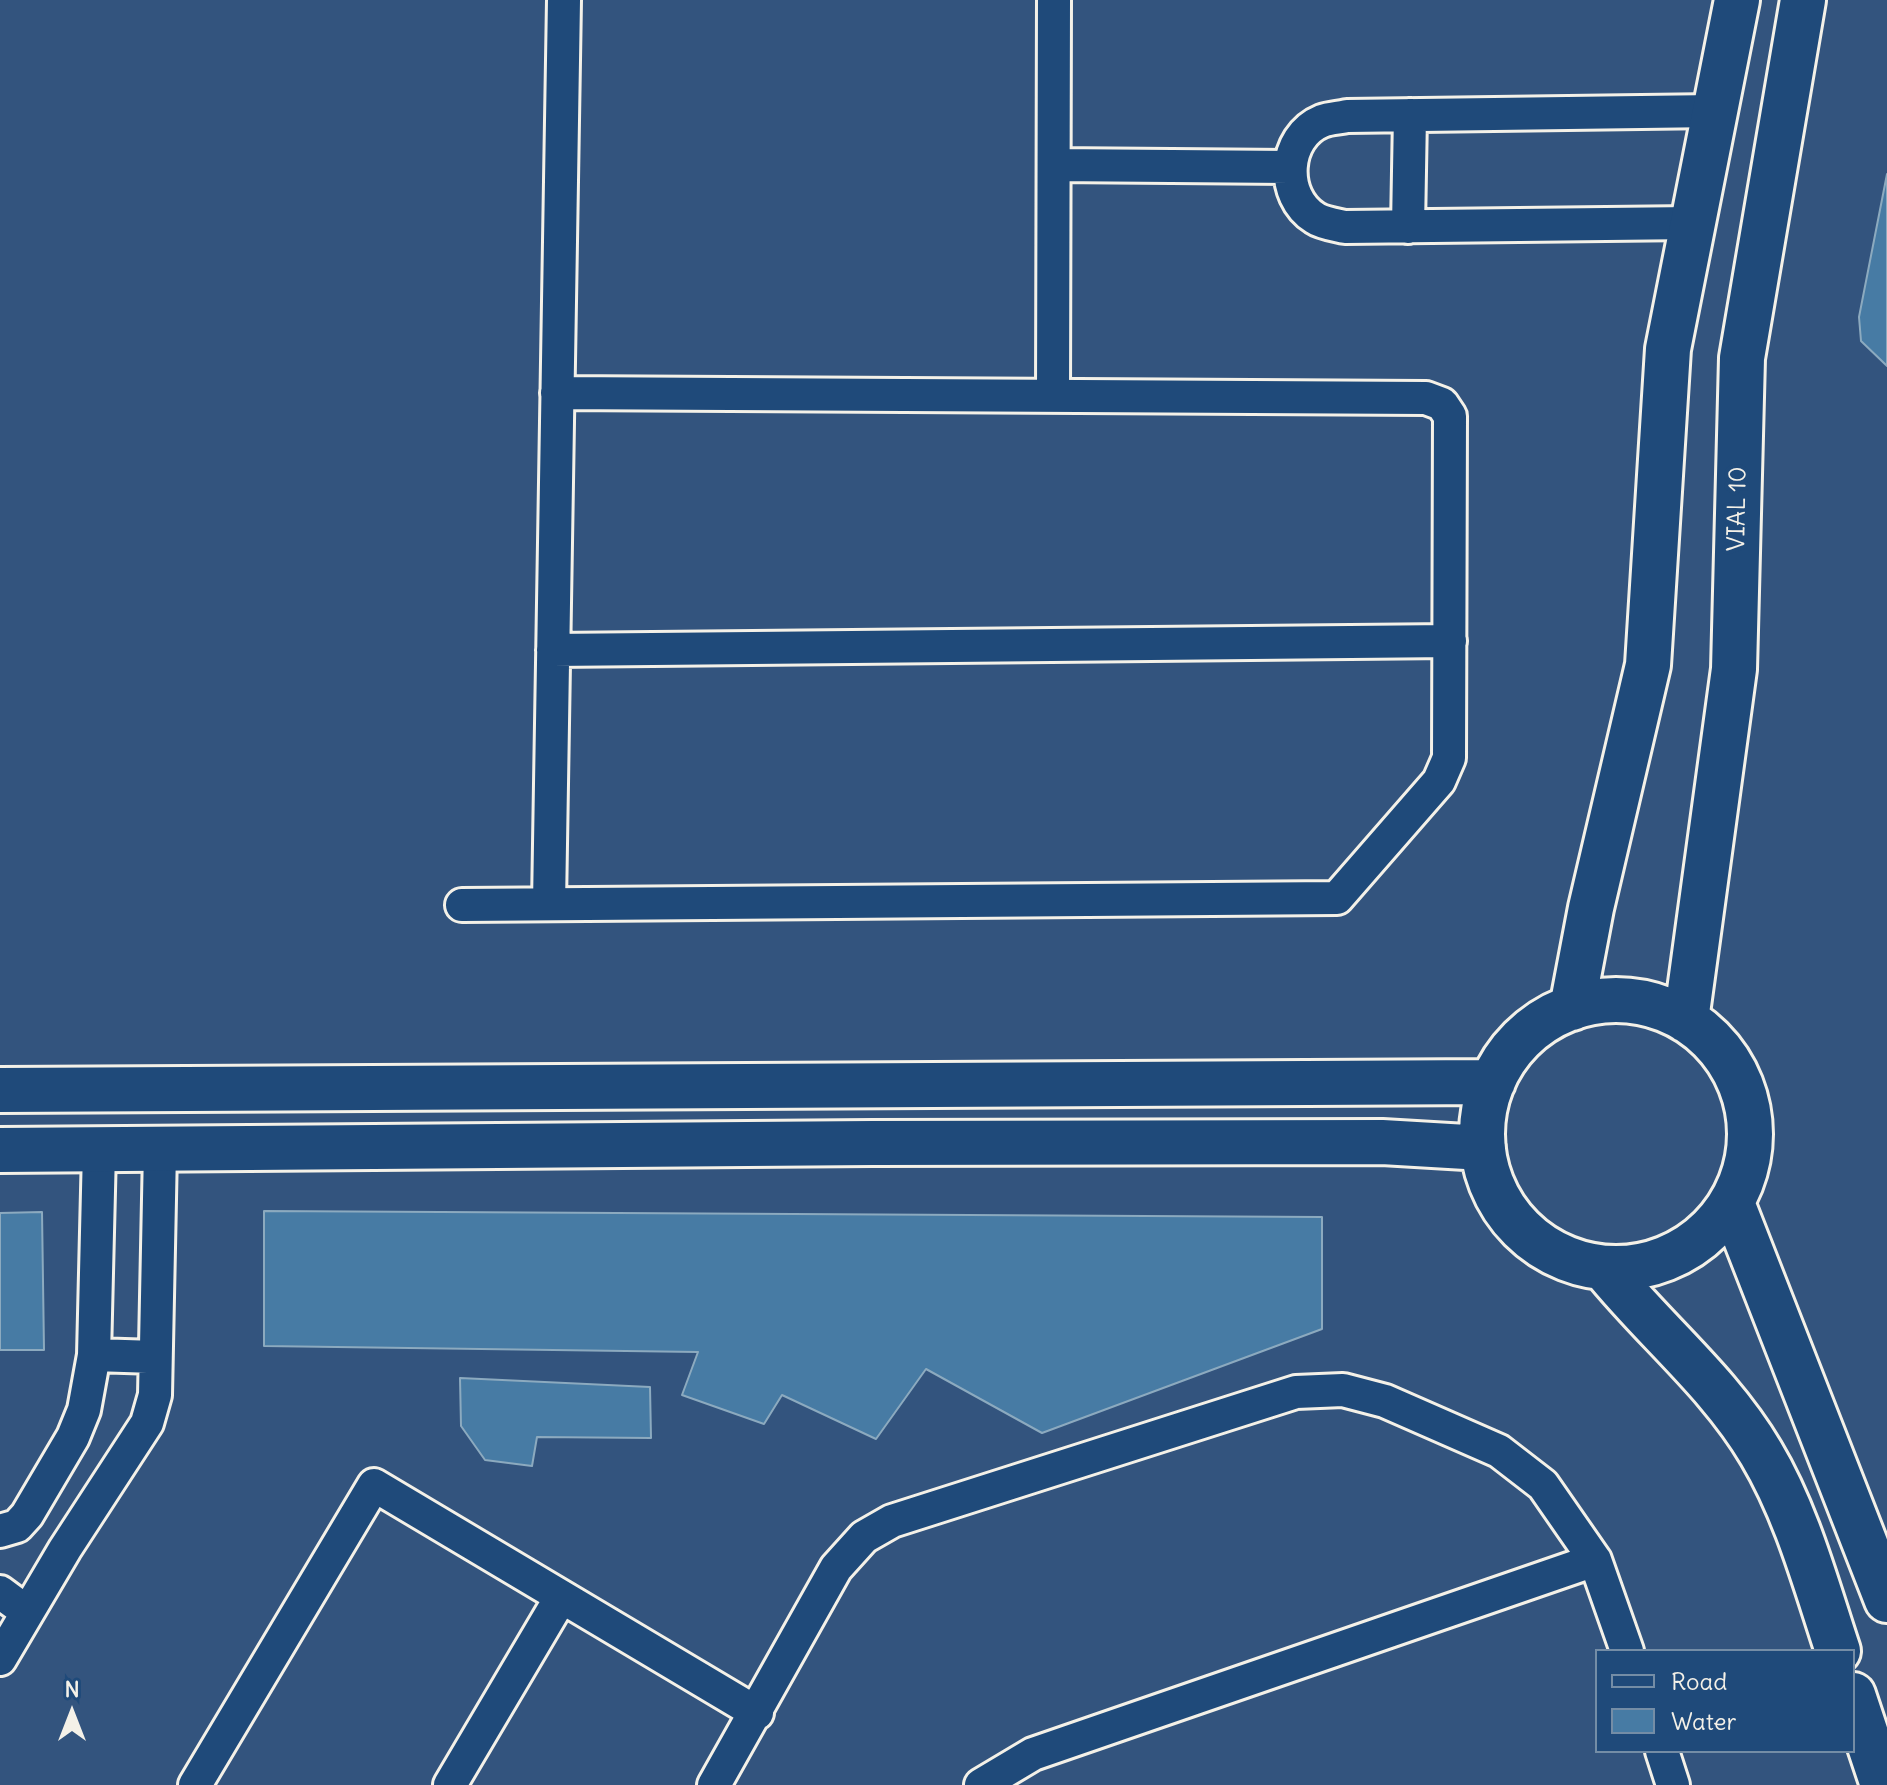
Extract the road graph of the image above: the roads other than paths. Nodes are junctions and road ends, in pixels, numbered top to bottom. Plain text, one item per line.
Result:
1 (564, 0) edge
2 (1054, 0) edge
3 (1737, 0) edge
4 (1803, 0) edge
5 (1715, 111) junction
6 (1410, 115) junction
7 (1054, 165) junction
8 (1289, 167) junction
9 (1693, 223) junction
10 (1408, 227) junction
11 (557, 393) junction
12 (1053, 396) junction
13 (1450, 641) junction
14 (553, 650) junction
15 (549, 904) junction
16 (462, 905) dead end
17 (1572, 1008) junction
18 (1686, 1020) junction
19 (1493, 1082) junction
20 (1045, 1087) junction
21 (0, 1090) edge
22 (284, 1091) junction
23 (872, 1143) junction
24 (1483, 1148) junction
25 (0, 1150) edge
26 (99, 1150) junction
27 (160, 1150) junction
28 (1732, 1203) junction
29 (1604, 1268) junction
30 (94, 1355) junction
31 (155, 1357) junction
32 (8, 1529) edge
33 (65, 1549) junction
34 (1595, 1560) junction
35 (0, 1592) edge
36 (560, 1599) junction
37 (1887, 1600) edge
38 (27, 1612) junction
39 (1626, 1649) edge
40 (1837, 1649) edge
41 (0, 1659) edge
42 (1855, 1701) edge
43 (757, 1713) junction
44 (195, 1785) edge
45 (450, 1785) edge
46 (714, 1785) edge
47 (981, 1785) edge
48 (1883, 1785) edge

1 - 11 street
2 - 7 street
3 - 5 street
4 - 18 street, VIAL 10
5 - 6 street
5 - 9 street
6 - 8 street
6 - 10 street
7 - 8 street
7 - 12 street
8 - 10 street
9 - 10 street
9 - 17 street
11 - 12 street
11 - 14 street
12 - 13 street
13 - 14 street
13 - 15 street
14 - 15 street
15 - 16 street
17 - 18 street
17 - 19 street
18 - 28 street
19 - 20 street
19 - 24 street
20 - 22 street
20 - 23 street
21 - 22 street
22 - 26 street
23 - 24 street
23 - 27 street
24 - 29 street
25 - 26 street
26 - 27 street
26 - 30 street
27 - 31 street
28 - 29 street
28 - 37 street
29 - 40 street
30 - 31 street
30 - 32 street
31 - 33 street
32 - 33 street
33 - 38 street
34 - 39 street
34 - 43 street
34 - 47 street
35 - 38 street
36 - 43 street
36 - 44 street
36 - 45 street
38 - 41 street
42 - 48 street
43 - 46 street

